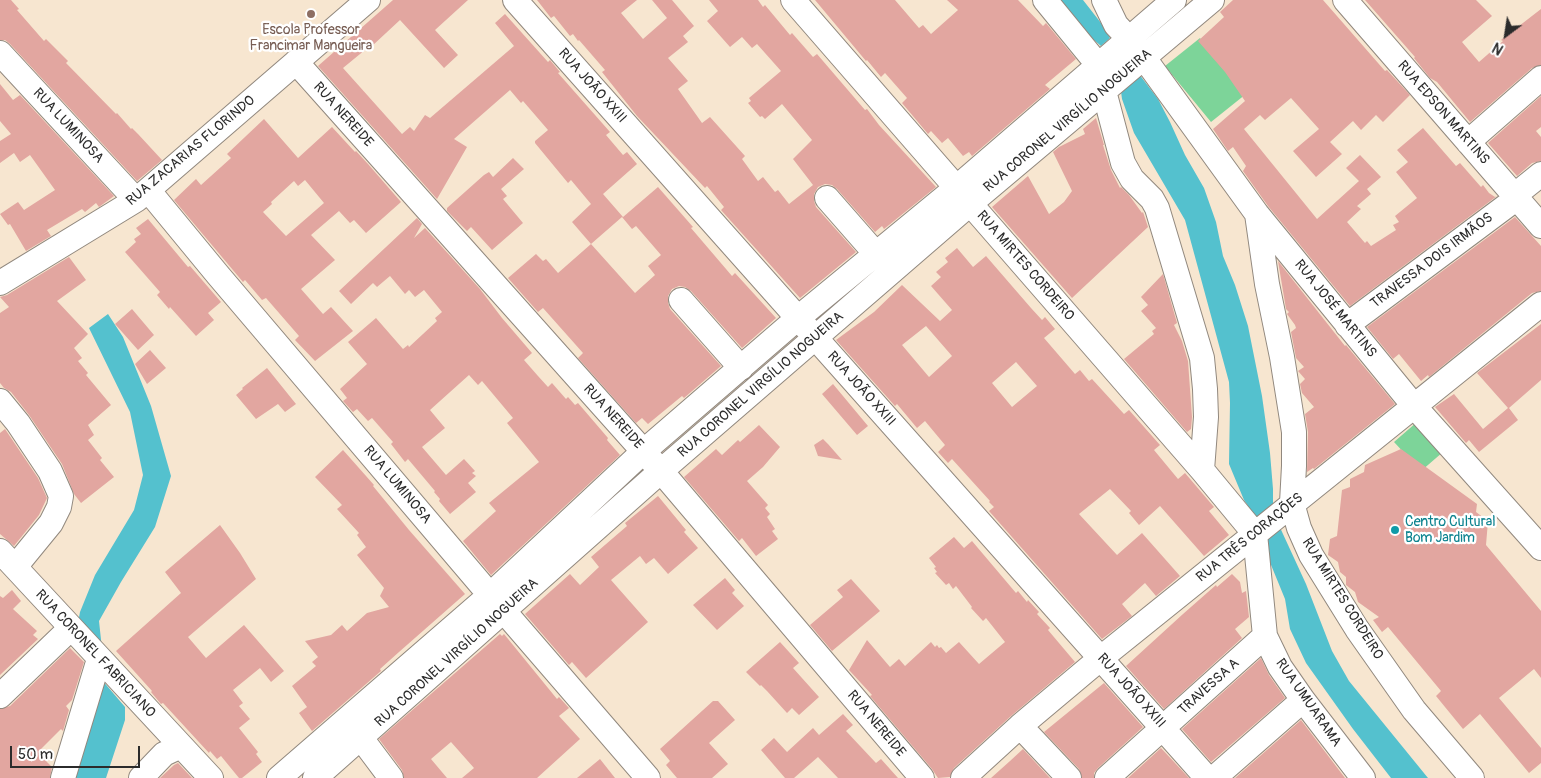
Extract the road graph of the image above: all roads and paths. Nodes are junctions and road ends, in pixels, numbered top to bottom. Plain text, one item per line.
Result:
1 (368, 0) edge
2 (515, 0) edge
3 (792, 0) edge
4 (1045, 0) edge
5 (1104, 0) edge
6 (1174, 0) edge
7 (1212, 0) edge
8 (1345, 0) edge
9 (1128, 38) junction
10 (0, 53) edge
11 (1143, 57) junction
12 (296, 62) junction
13 (1099, 66) junction
14 (1541, 78) edge
15 (1104, 91) junction
16 (1468, 142) junction
17 (1541, 174) edge
18 (142, 195) junction
19 (964, 196) junction
20 (1516, 197) junction
21 (827, 198) dead end
22 (1257, 214) junction
23 (1541, 226) edge
24 (876, 254) junction
25 (0, 283) edge
26 (681, 300) dead end
27 (1541, 304) edge
28 (798, 318) junction
29 (1347, 325) junction
30 (815, 338) junction
31 (741, 368) junction
32 (0, 401) edge
33 (1414, 406) junction
34 (644, 451) junction
35 (1202, 470) junction
36 (661, 471) junction
37 (1292, 503) junction
38 (1255, 534) junction
39 (1541, 548) edge
40 (7, 559) edge
41 (498, 603) junction
42 (71, 628) junction
43 (1265, 636) junction
44 (1102, 658) junction
45 (98, 659) junction
46 (0, 696) edge
47 (1303, 700) junction
48 (1020, 726) junction
49 (1164, 728) junction
50 (362, 738) junction
51 (181, 746) junction
52 (1351, 774) edge
53 (63, 778) edge
54 (140, 778) edge
55 (211, 778) edge
56 (279, 778) edge
57 (315, 778) edge
58 (391, 778) edge
59 (648, 778) edge
60 (922, 778) edge
61 (964, 778) edge
62 (1069, 778) edge
63 (1107, 778) edge
64 (1207, 778) edge
65 (1214, 778) edge
66 (1472, 778) edge

1 - 12 street, RUA ZACARIAS FLORINDO
2 - 28 street, RUA JOÃO XXIII
3 - 19 street, RUA MIRTES CORDEIRO
4 - 13 street
5 - 9 street, RUA JOSÉ MARTINS
6 - 9 street, RUA CORONEL VIRGÍLIO NOGUEIRA
7 - 11 street, RUA CORONEL VIRGÍLIO NOGUEIRA
8 - 16 street, RUA EDSON MARTINS
9 - 11 street, RUA JOSÉ MARTINS
9 - 13 street, RUA CORONEL VIRGÍLIO NOGUEIRA
10 - 18 street, RUA LUMINOSA
11 - 15 street, RUA CORONEL VIRGÍLIO NOGUEIRA
11 - 22 street, RUA JOSÉ MARTINS
12 - 18 street, RUA ZACARIAS FLORINDO
12 - 34 street, RUA NEREIDE
13 - 15 street
13 - 19 street, RUA CORONEL VIRGÍLIO NOGUEIRA
14 - 16 street
15 - 19 street, RUA CORONEL VIRGÍLIO NOGUEIRA
15 - 35 street
16 - 20 street, RUA EDSON MARTINS
17 - 20 street, TRAVESSA DOIS IRMÃOS
18 - 25 street, RUA ZACARIAS FLORINDO
18 - 41 street, RUA LUMINOSA
19 - 24 street, RUA CORONEL VIRGÍLIO NOGUEIRA
19 - 30 street, RUA CORONEL VIRGÍLIO NOGUEIRA
19 - 35 street, RUA MIRTES CORDEIRO
20 - 23 street, RUA EDSON MARTINS
20 - 29 street, TRAVESSA DOIS IRMÃOS
21 - 24 street
22 - 29 street, RUA JOSÉ MARTINS
22 - 37 street, RUA MIRTES CORDEIRO
24 - 28 street, RUA CORONEL VIRGÍLIO NOGUEIRA
26 - 31 street
27 - 33 street, RUA TRÊS CORAÇÕES
28 - 30 street, RUA JOÃO XXIII
28 - 31 street, RUA CORONEL VIRGÍLIO NOGUEIRA
29 - 33 street, RUA JOSÉ MARTINS
30 - 36 street, RUA CORONEL VIRGÍLIO NOGUEIRA
30 - 44 street, RUA JOÃO XXIII
31 - 34 street, RUA CORONEL VIRGÍLIO NOGUEIRA
32 - 40 street
33 - 37 street, RUA TRÊS CORAÇÕES
33 - 39 street, RUA JOSÉ MARTINS
34 - 36 street, RUA NEREIDE
34 - 41 street, RUA CORONEL VIRGÍLIO NOGUEIRA
35 - 38 street, RUA MIRTES CORDEIRO
36 - 41 street, RUA CORONEL VIRGÍLIO NOGUEIRA
36 - 60 street, RUA NEREIDE
37 - 38 street, RUA TRÊS CORAÇÕES
37 - 66 street, RUA MIRTES CORDEIRO
38 - 43 street, RUA UMUARAMA
38 - 44 street, RUA TRÊS CORAÇÕES
40 - 42 street, RUA CORONEL FABRICIANO
41 - 50 street, RUA CORONEL VIRGÍLIO NOGUEIRA
41 - 56 street, RUA CORONEL VIRGÍLIO NOGUEIRA
41 - 59 street, RUA LUMINOSA
42 - 45 street, RUA CORONEL FABRICIANO
42 - 46 street
43 - 47 street, RUA UMUARAMA
43 - 49 street, TRAVESSA A
44 - 48 street, RUA TRÊS CORAÇÕES
44 - 49 street, RUA JOÃO XXIII
45 - 51 street, RUA CORONEL FABRICIANO
45 - 53 street
47 - 52 street, RUA UMUARAMA
47 - 65 street
48 - 61 street, RUA TRÊS CORAÇÕES
48 - 62 street
49 - 63 street, TRAVESSA A
49 - 64 street, RUA JOÃO XXIII
50 - 57 street, RUA CORONEL VIRGÍLIO NOGUEIRA
50 - 58 street
51 - 54 street
51 - 55 street, RUA CORONEL FABRICIANO

